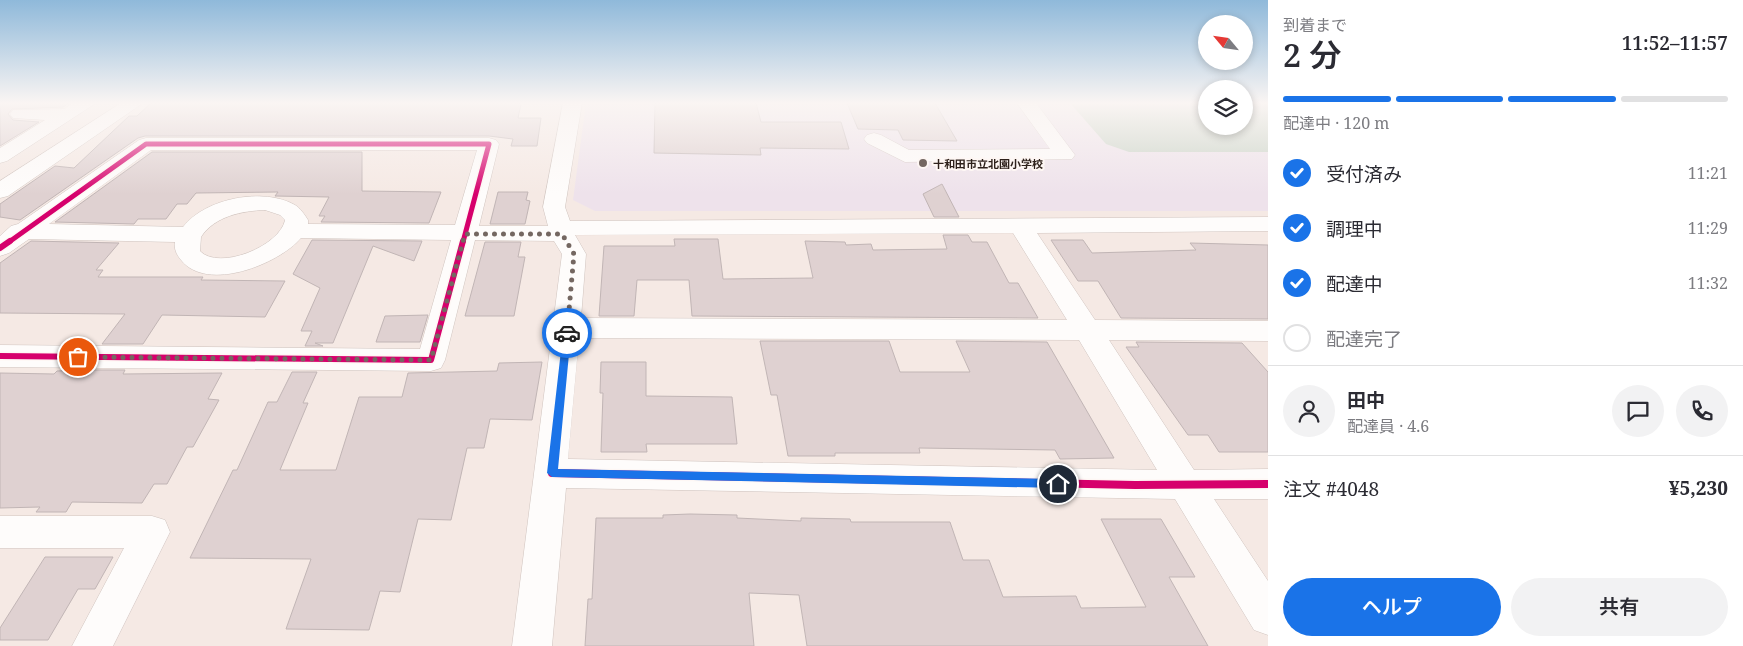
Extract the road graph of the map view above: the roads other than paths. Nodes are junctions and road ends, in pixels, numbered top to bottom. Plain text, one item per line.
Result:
1 (39, 133) edge
2 (88, 133) edge
3 (567, 133) edge
4 (1049, 133) edge
5 (874, 139) dead end
6 (0, 157) edge
7 (0, 191) edge
8 (1020, 224) junction
9 (1268, 224) edge
10 (11, 231) edge
11 (294, 231) junction
12 (561, 231) junction
13 (465, 234) junction
14 (189, 235) junction
15 (0, 248) edge
16 (568, 328) junction
17 (1086, 330) junction
18 (1268, 331) edge
19 (0, 356) edge
20 (552, 473) junction
21 (1184, 484) junction
22 (1268, 484) edge
23 (0, 532) edge
24 (1268, 616) edge
25 (92, 646) edge
26 (532, 646) edge

1 - 6 street
2 - 7 street
3 - 12 street
4 - 5 street
8 - 9 street
8 - 12 street
8 - 17 street
10 - 13 street
10 - 14 street
10 - 15 street
11 - 13 street
11 - 14 street
11 - 14 street
12 - 13 street
12 - 16 street
13 - 19 street
16 - 17 street
16 - 20 street
17 - 18 street
17 - 21 street
20 - 21 street
20 - 26 street
21 - 22 street
21 - 24 street
23 - 25 street

